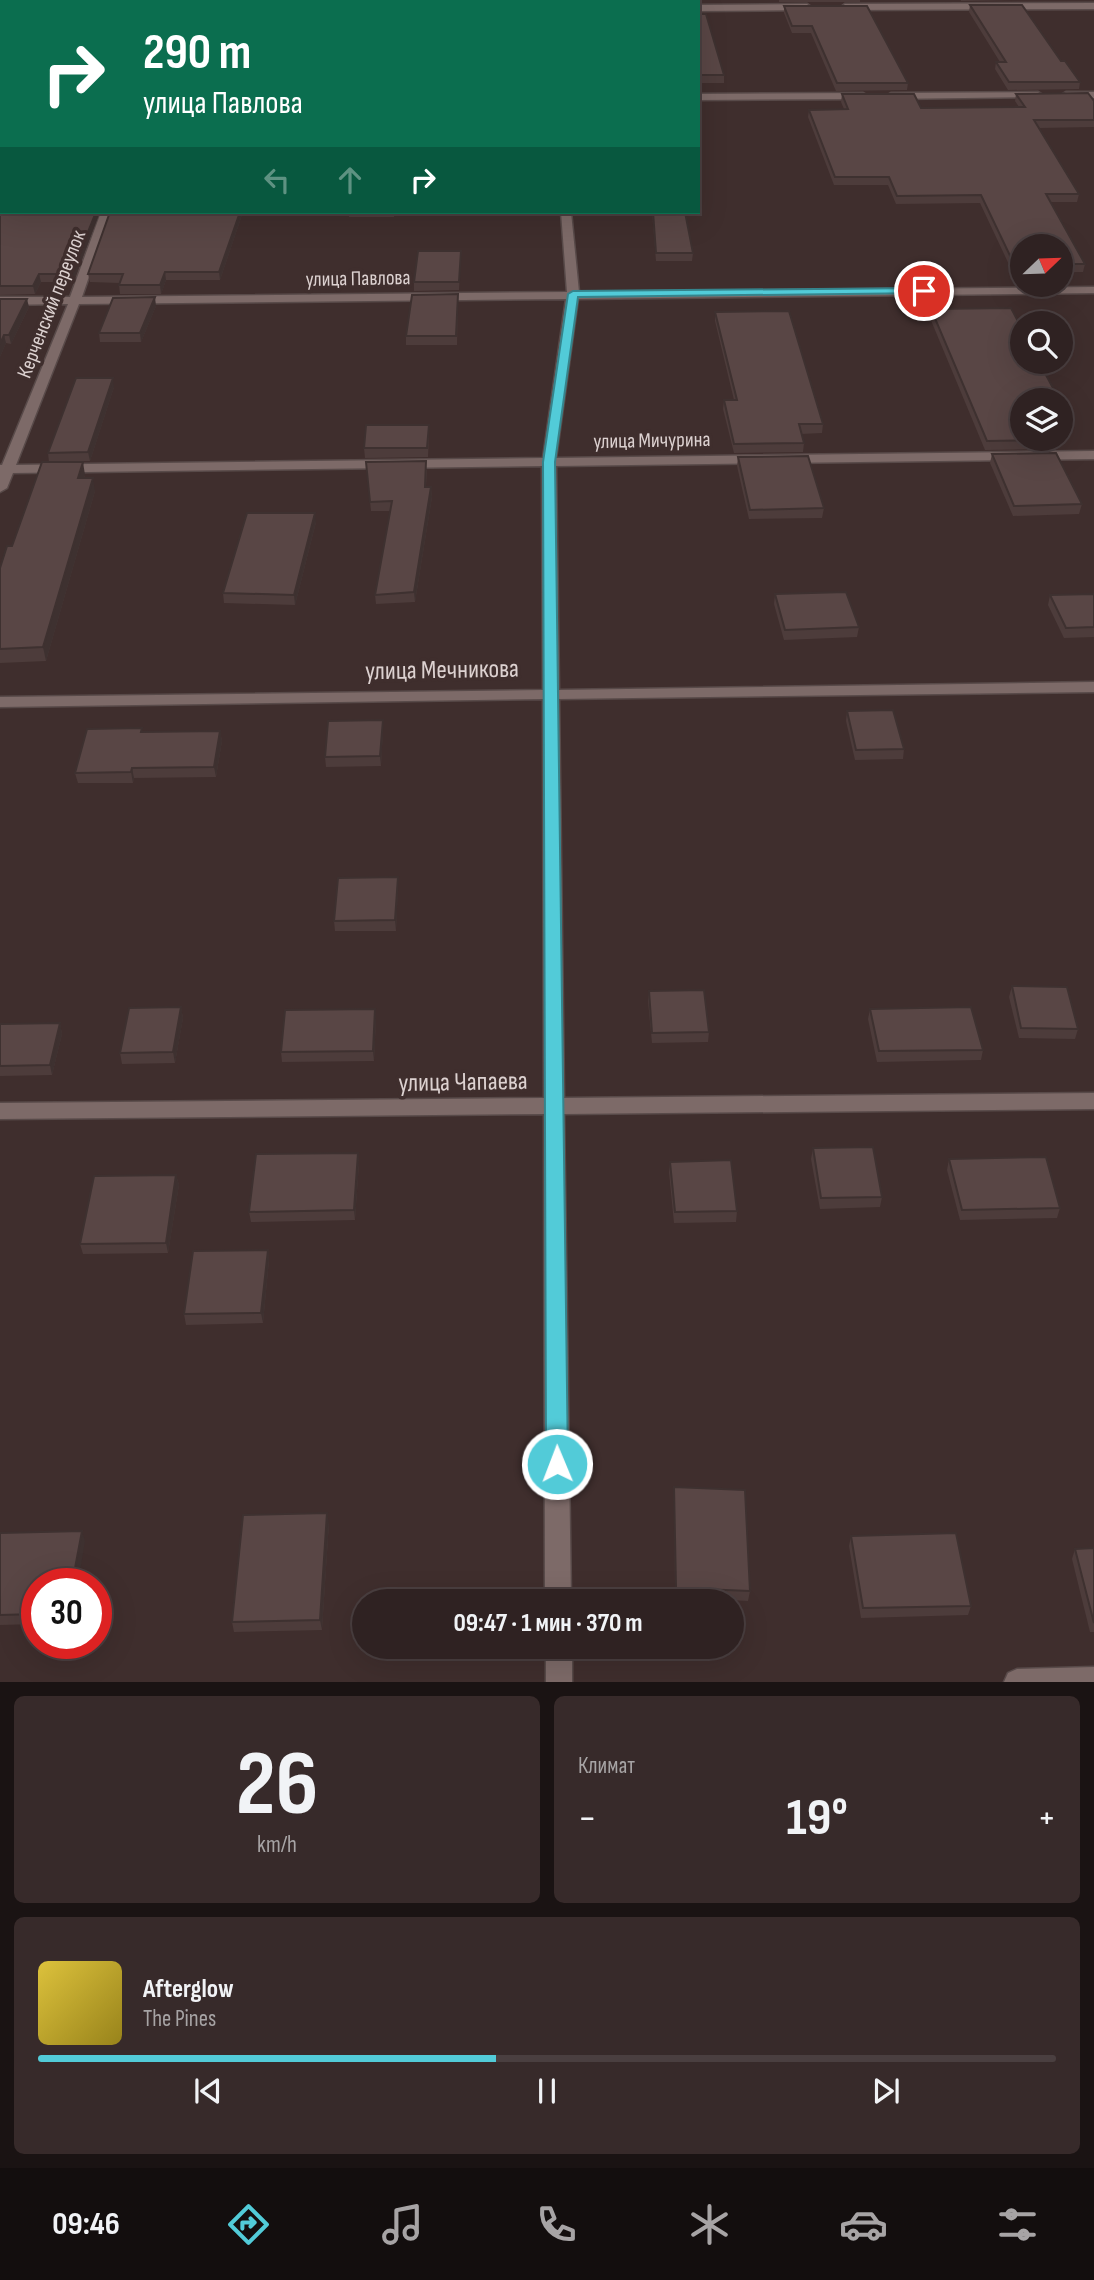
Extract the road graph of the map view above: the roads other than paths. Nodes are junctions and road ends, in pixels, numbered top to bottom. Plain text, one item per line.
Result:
1 (1090, 6) edge
2 (824, 7) edge
3 (838, 7) edge
4 (700, 8) edge
5 (1094, 95) edge
6 (872, 96) edge
7 (886, 96) edge
8 (700, 97) edge
9 (105, 214) edge
10 (566, 214) edge
11 (1094, 290) edge
12 (573, 294) junction
13 (75, 300) junction
14 (0, 301) edge
15 (1094, 455) edge
16 (549, 462) junction
17 (4, 469) edge
18 (0, 488) edge
19 (1094, 687) edge
20 (550, 692) junction
21 (0, 702) edge
22 (1094, 1101) edge
23 (554, 1106) junction
24 (0, 1111) edge
25 (558, 1589) edge
26 (559, 1659) edge
27 (1094, 1680) edge
28 (559, 1682) edge
29 (1017, 1682) edge

1 - 3 street
2 - 4 street
5 - 7 street
6 - 8 street
9 - 13 street, Керченский переулок
10 - 12 street
11 - 12 street, улица Павлова
12 - 13 street, улица Павлова
12 - 16 street
13 - 14 street, улица Павлова
13 - 17 street, Керченский переулок
15 - 16 street, улица Мичурина
16 - 17 street, улица Мичурина
16 - 20 street
17 - 18 street, Керченский переулок
19 - 20 street, улица Мечникова
20 - 21 street, улица Мечникова
20 - 23 street
22 - 23 street, улица Чапаева
23 - 24 street, улица Чапаева
23 - 25 street
26 - 28 street
27 - 29 street

